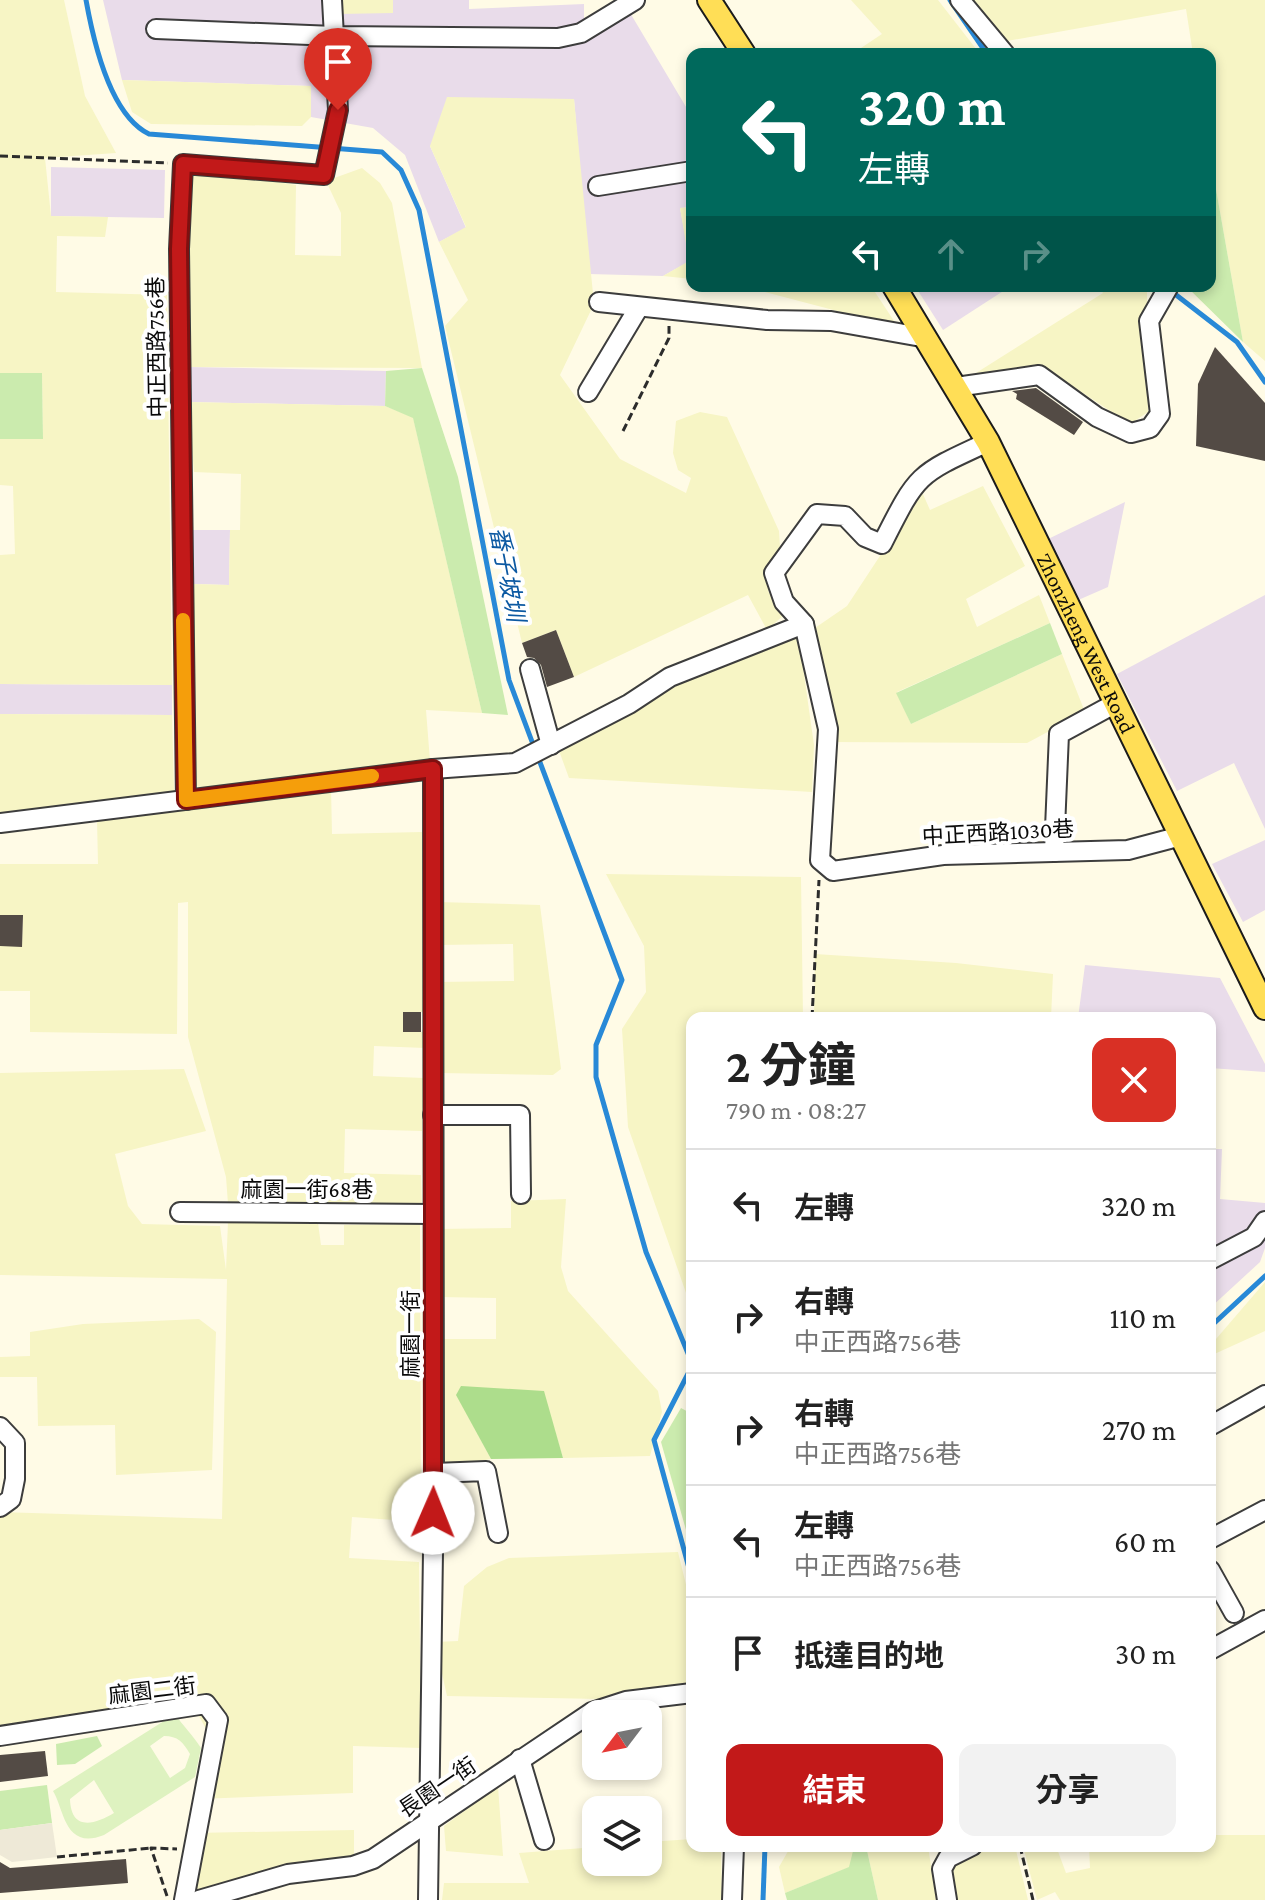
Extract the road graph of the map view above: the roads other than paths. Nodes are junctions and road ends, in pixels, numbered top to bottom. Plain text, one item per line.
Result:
1 (332, 0) edge
2 (635, 0) edge
3 (709, 0) edge
4 (960, 0) edge
5 (156, 29) dead end
6 (334, 36) junction
7 (740, 48) edge
8 (1000, 48) edge
9 (686, 172) edge
10 (598, 186) dead end
11 (898, 292) edge
12 (1165, 292) edge
13 (599, 302) dead end
14 (639, 307) junction
15 (927, 338) junction
16 (956, 387) junction
17 (588, 392) dead end
18 (988, 442) junction
19 (804, 624) junction
20 (530, 669) dead end
21 (1116, 703) junction
22 (551, 745) junction
23 (433, 769) junction
24 (186, 800) junction
25 (0, 823) edge
26 (1181, 836) junction
27 (1054, 852) junction
28 (1265, 1008) edge
29 (433, 1115) junction
30 (521, 1194) dead end
31 (180, 1212) dead end
32 (433, 1214) junction
33 (1265, 1221) edge
34 (1216, 1257) edge
35 (1265, 1395) edge
36 (1216, 1423) edge
37 (0, 1427) edge
38 (434, 1473) junction
39 (0, 1507) edge
40 (1265, 1510) edge
41 (498, 1533) dead end
42 (1216, 1536) edge
43 (1216, 1581) edge
44 (1234, 1613) dead end
45 (1265, 1620) edge
46 (1216, 1647) edge
47 (686, 1694) edge
48 (0, 1736) edge
49 (520, 1759) junction
50 (428, 1823) junction
51 (544, 1840) dead end
52 (734, 1852) edge
53 (960, 1852) edge
54 (184, 1900) edge
55 (199, 1900) edge
56 (428, 1900) edge
57 (732, 1900) edge
58 (947, 1900) edge

1 - 6 street
2 - 6 street
3 - 7 main road
4 - 8 street
5 - 6 street
6 - 24 street, 中正西路756巷
9 - 10 street
11 - 15 main road, Zhonzheng West Road
12 - 16 street
13 - 14 street
14 - 15 street
14 - 17 street
15 - 16 main road, Zhonzheng West Road
16 - 18 main road, Zhonzheng West Road
18 - 19 street
18 - 21 main road, Zhonzheng West Road
19 - 22 street
19 - 27 street, 中正西路1030巷
20 - 22 street
21 - 26 main road, Zhonzheng West Road
21 - 27 street
22 - 23 street
23 - 24 street
23 - 29 street, 麻園一街
24 - 25 street
26 - 27 street, 中正西路1030巷
26 - 28 main road, Zhonzheng West Road
29 - 30 street
29 - 32 street, 麻園一街
31 - 32 street, 麻園一街68巷
32 - 38 street, 麻園一街
33 - 34 street
35 - 36 street
37 - 39 street
38 - 41 street
38 - 50 street, 麻園一街
40 - 42 street
43 - 44 street
45 - 46 street
47 - 49 street, 長園一街
48 - 54 street, 麻園二街
49 - 50 street, 長園一街
49 - 51 street
50 - 55 street, 長園一街
50 - 56 street, 麻園一街
52 - 57 street
53 - 58 street

